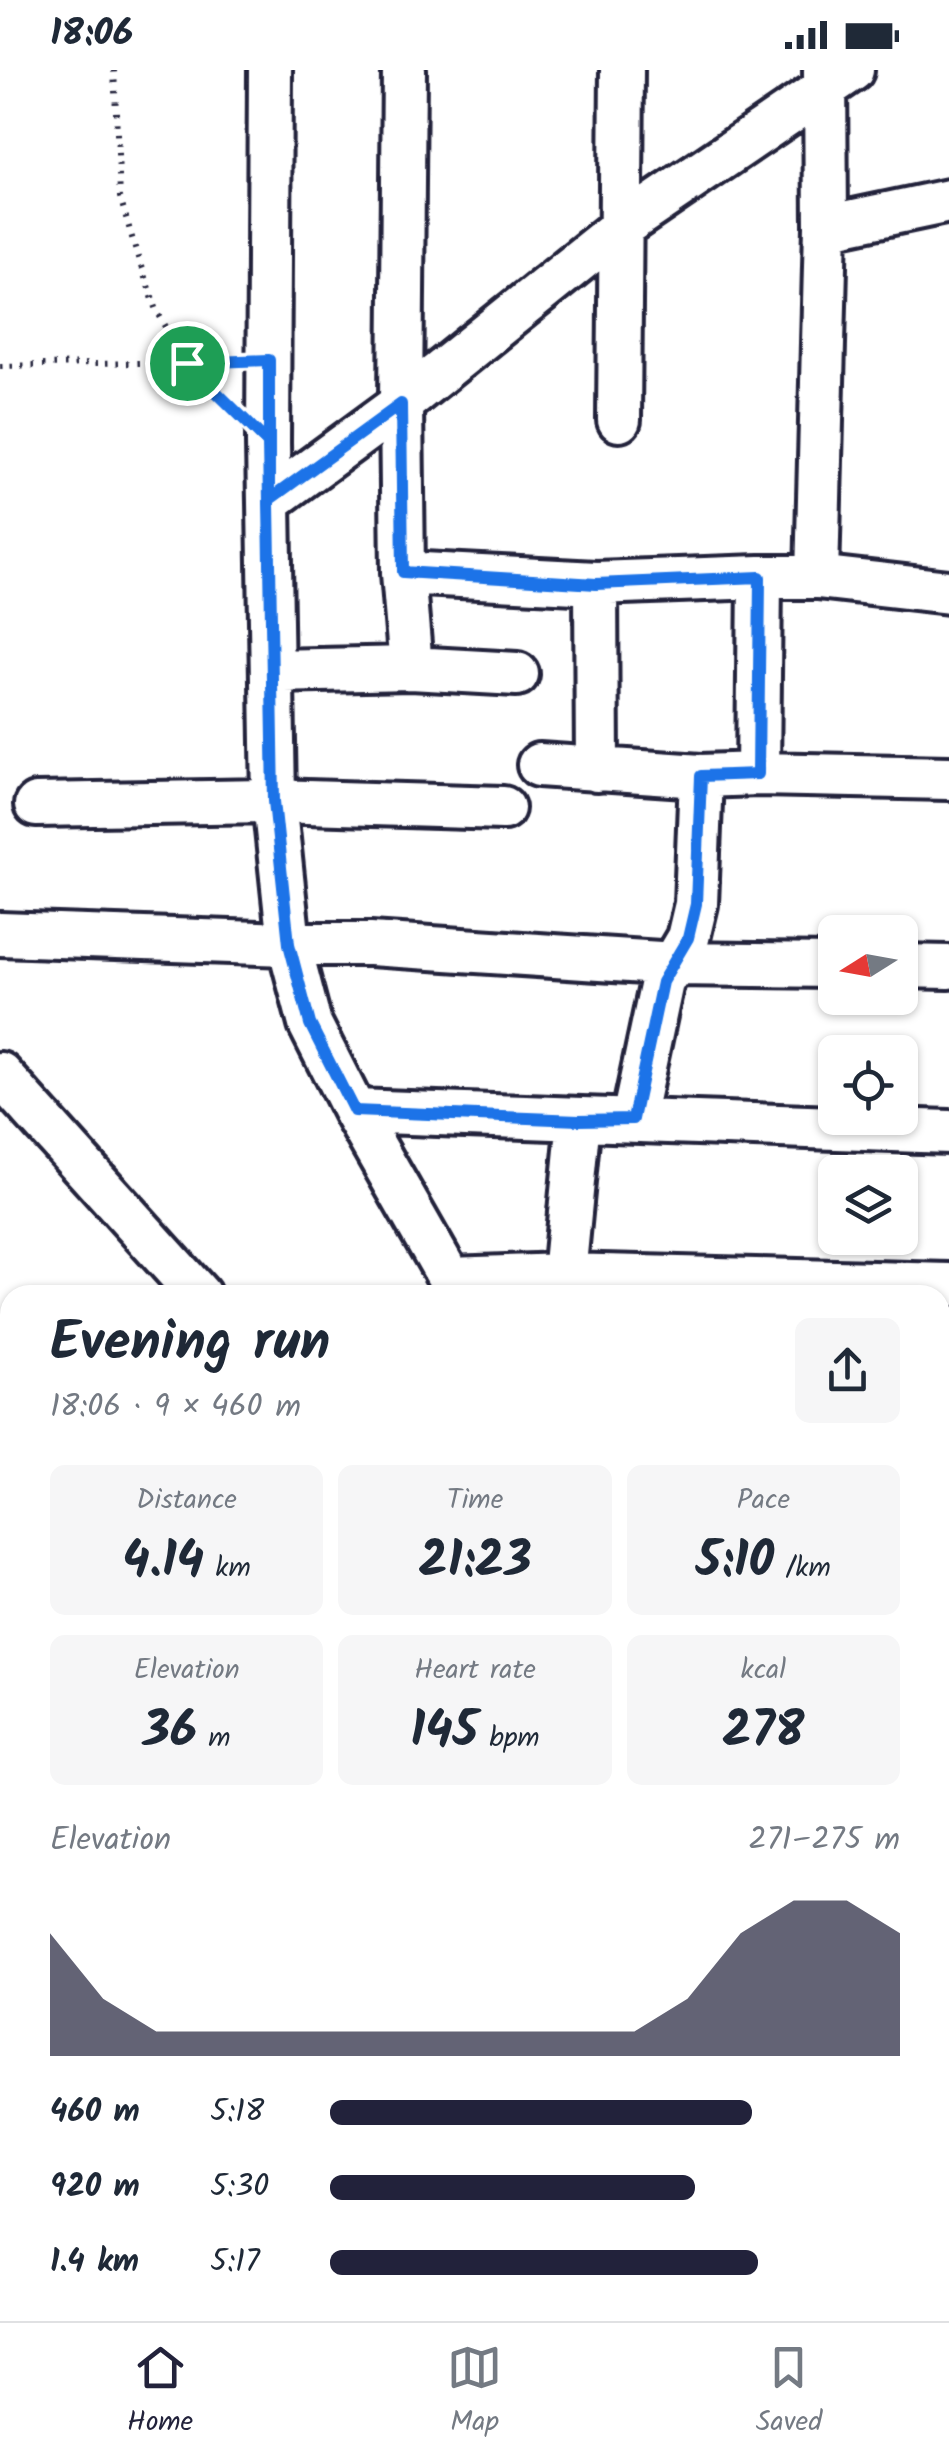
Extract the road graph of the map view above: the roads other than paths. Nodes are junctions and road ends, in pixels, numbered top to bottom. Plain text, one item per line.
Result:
1 (270, 70) edge
2 (404, 70) edge
3 (622, 70) edge
4 (834, 76) edge
5 (949, 201) edge
6 (621, 227) junction
7 (826, 227) junction
8 (401, 404) junction
9 (618, 420) dead end
10 (269, 500) junction
11 (403, 572) junction
12 (760, 577) junction
13 (818, 577) junction
14 (596, 584) junction
15 (949, 592) edge
16 (411, 668) junction
17 (273, 671) junction
18 (517, 674) dead end
19 (539, 765) dead end
20 (597, 770) junction
21 (758, 774) junction
22 (701, 776) junction
23 (949, 778) edge
24 (274, 801) junction
25 (36, 804) dead end
26 (503, 808) dead end
27 (0, 934) edge
28 (289, 944) junction
29 (675, 964) junction
30 (818, 966) edge
31 (918, 966) edge
32 (949, 967) edge
33 (0, 1074) edge
34 (354, 1111) junction
35 (633, 1119) junction
36 (579, 1120) junction
37 (949, 1132) edge
38 (564, 1275) junction
39 (179, 1285) edge
40 (453, 1285) edge
41 (472, 1285) edge
42 (914, 1285) edge

1 - 10 street
2 - 8 street
3 - 6 street
4 - 6 street
4 - 7 street
5 - 7 street
6 - 8 street
6 - 9 street
7 - 13 street
8 - 10 street
8 - 11 street
10 - 17 street
11 - 14 street
11 - 16 street
12 - 13 street
12 - 14 street
12 - 21 street
13 - 15 street
14 - 20 street
16 - 17 street
16 - 18 street
17 - 24 street
19 - 20 street
20 - 22 street
21 - 22 street
21 - 23 street
22 - 29 street
24 - 25 street
24 - 26 street
24 - 28 street
27 - 28 street
28 - 29 street
28 - 34 street
29 - 30 street
29 - 35 street
31 - 32 street
33 - 39 street
34 - 36 street
34 - 40 street
35 - 36 street
35 - 37 street
36 - 38 street
38 - 41 street
38 - 42 street

